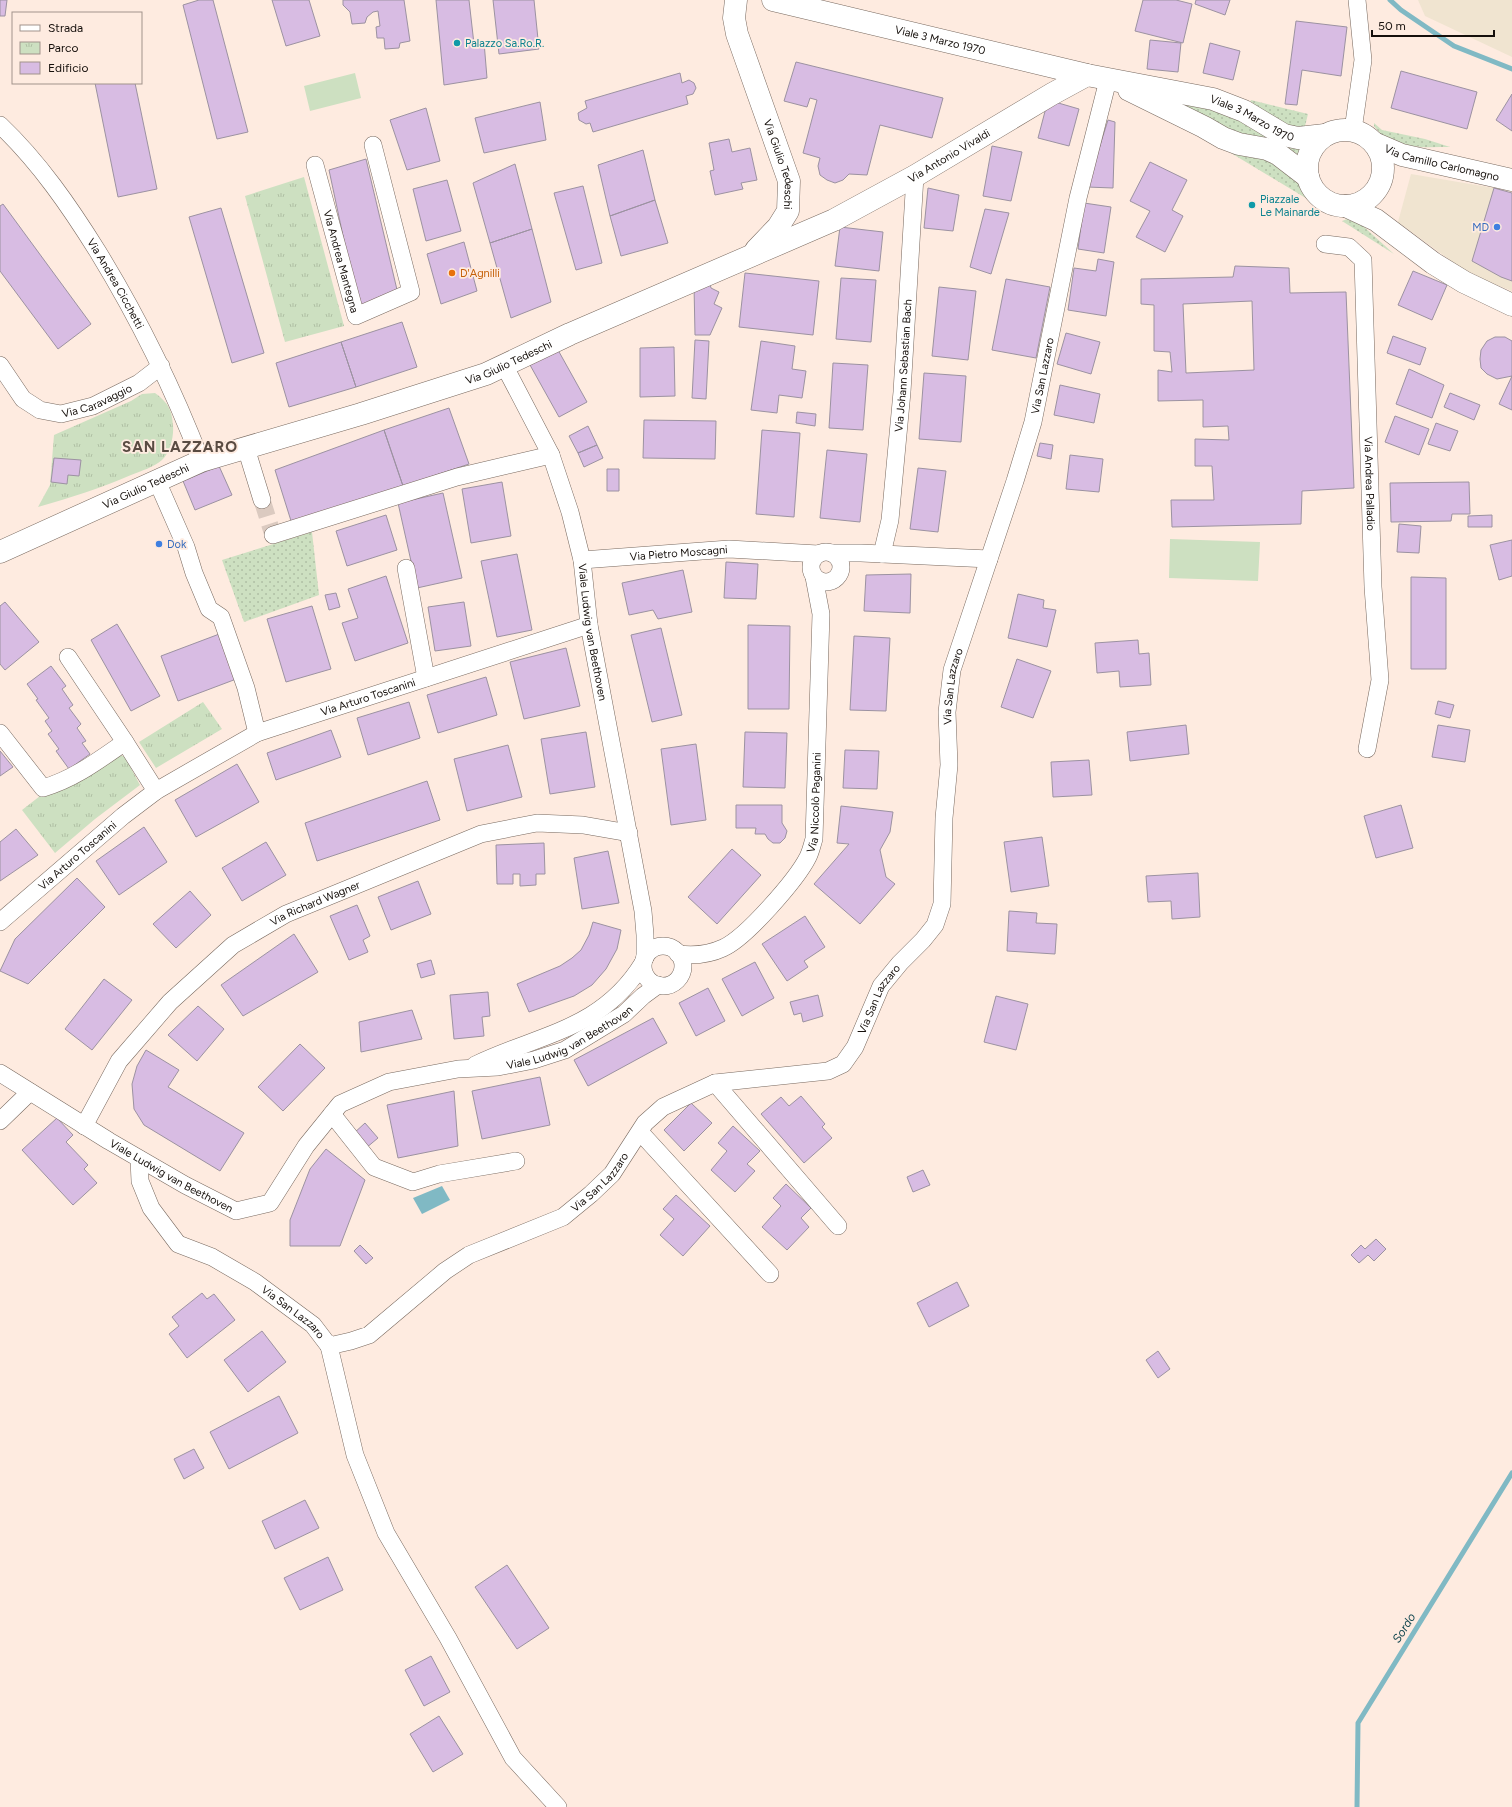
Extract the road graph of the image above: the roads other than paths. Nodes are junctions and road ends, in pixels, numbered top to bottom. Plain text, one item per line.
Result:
1 (736, 0) edge
2 (773, 0) edge
3 (1357, 0) edge
4 (1087, 75) junction
5 (1108, 80) junction
6 (0, 125) edge
7 (1353, 130) junction
8 (1325, 135) junction
9 (1374, 142) junction
10 (373, 145) dead end
11 (315, 165) dead end
12 (915, 176) junction
13 (1308, 177) junction
14 (1512, 180) edge
15 (1346, 206) junction
16 (788, 211) junction
17 (807, 230) junction
18 (1325, 244) dead end
19 (751, 255) junction
20 (1512, 305) edge
21 (0, 365) edge
22 (504, 365) junction
23 (161, 366) junction
24 (246, 448) junction
25 (551, 454) junction
26 (201, 462) junction
27 (157, 480) junction
28 (262, 500) tunnel mouth
29 (273, 535) dead end
30 (776, 551) junction
31 (0, 552) edge
32 (825, 554) junction
33 (882, 554) junction
34 (582, 560) junction
35 (990, 560) junction
36 (406, 568) dead end
37 (841, 570) junction
38 (813, 574) junction
39 (589, 625) junction
40 (68, 657) dead end
41 (426, 678) junction
42 (0, 733) edge
43 (257, 733) junction
44 (125, 742) junction
45 (1368, 749) dead end
46 (156, 791) junction
47 (629, 833) junction
48 (643, 911) junction
49 (0, 922) edge
50 (674, 951) junction
51 (644, 961) junction
52 (658, 985) junction
53 (472, 1067) junction
54 (0, 1073) edge
55 (715, 1083) junction
56 (30, 1092) junction
57 (332, 1114) junction
58 (0, 1121) edge
59 (84, 1126) junction
60 (640, 1132) junction
61 (139, 1158) junction
62 (516, 1161) dead end
63 (838, 1226) dead end
64 (770, 1274) dead end
65 (329, 1346) junction
66 (558, 1807) edge

1 - 16 street, Via Giulio Tedeschi
2 - 4 street, Viale 3 Marzo 1970
3 - 7 street
4 - 5 street, Viale 3 Marzo 1970
4 - 12 street, Via Antonio Vivaldi
5 - 8 street, Viale 3 Marzo 1970
5 - 13 street, Viale 3 Marzo 1970
5 - 35 street, Via San Lazzaro
6 - 23 street, Via Andrea Cicchetti
7 - 8 street
7 - 9 street
8 - 13 street
9 - 14 street, Via Camillo Carlomagno
9 - 15 street
10 - 11 street, Via Andrea Mantegna
12 - 17 street, Via Antonio Vivaldi
12 - 33 street, Via Johann Sebastian Bach
13 - 15 street
15 - 20 street
16 - 17 street
16 - 19 street, Via Giulio Tedeschi
17 - 19 street, Via Antonio Vivaldi
18 - 45 street, Via Andrea Palladio
19 - 22 street, Via Giulio Tedeschi
21 - 23 street, Via Caravaggio
22 - 24 street, Via Giulio Tedeschi
22 - 25 street, Viale Ludwig van Beethoven
23 - 26 street, Via Andrea Cicchetti
24 - 26 street, Via Giulio Tedeschi
24 - 28 street
25 - 29 street
25 - 34 street, Viale Ludwig van Beethoven
26 - 27 street, Via Giulio Tedeschi
27 - 31 street, Via Giulio Tedeschi
27 - 43 street
30 - 32 street, Via Pietro Moscagni
30 - 34 street, Via Pietro Moscagni
30 - 38 street, Via Pietro Moscagni
32 - 33 street, Via Pietro Moscagni
32 - 37 street
32 - 38 street
33 - 35 street, Via Pietro Moscagni
33 - 37 street, Via Pietro Moscagni
34 - 39 street, Viale Ludwig van Beethoven
35 - 55 street, Via San Lazzaro
36 - 41 street
37 - 38 street
38 - 50 street, Via Niccolò Paganini
39 - 41 street, Via Arturo Toscanini
39 - 47 street, Viale Ludwig van Beethoven
40 - 44 street
41 - 43 street, Via Arturo Toscanini
42 - 44 street
43 - 46 street, Via Arturo Toscanini
44 - 46 street
46 - 49 street, Via Arturo Toscanini
47 - 48 street, Viale Ludwig van Beethoven
47 - 59 street, Via Richard Wagner
48 - 50 street, Viale Ludwig van Beethoven
48 - 51 street, Viale Ludwig van Beethoven
50 - 51 street
50 - 52 street
51 - 52 street
51 - 53 street, Viale Ludwig van Beethoven
52 - 53 street, Viale Ludwig van Beethoven
53 - 57 street, Viale Ludwig van Beethoven
54 - 56 street, Viale Ludwig van Beethoven
55 - 60 street, Via San Lazzaro
55 - 63 street
56 - 58 street
56 - 59 street, Viale Ludwig van Beethoven
57 - 61 street, Viale Ludwig van Beethoven
57 - 62 street
59 - 61 street, Viale Ludwig van Beethoven
60 - 64 street
60 - 65 street, Via San Lazzaro
61 - 65 street, Via San Lazzaro
65 - 66 street

